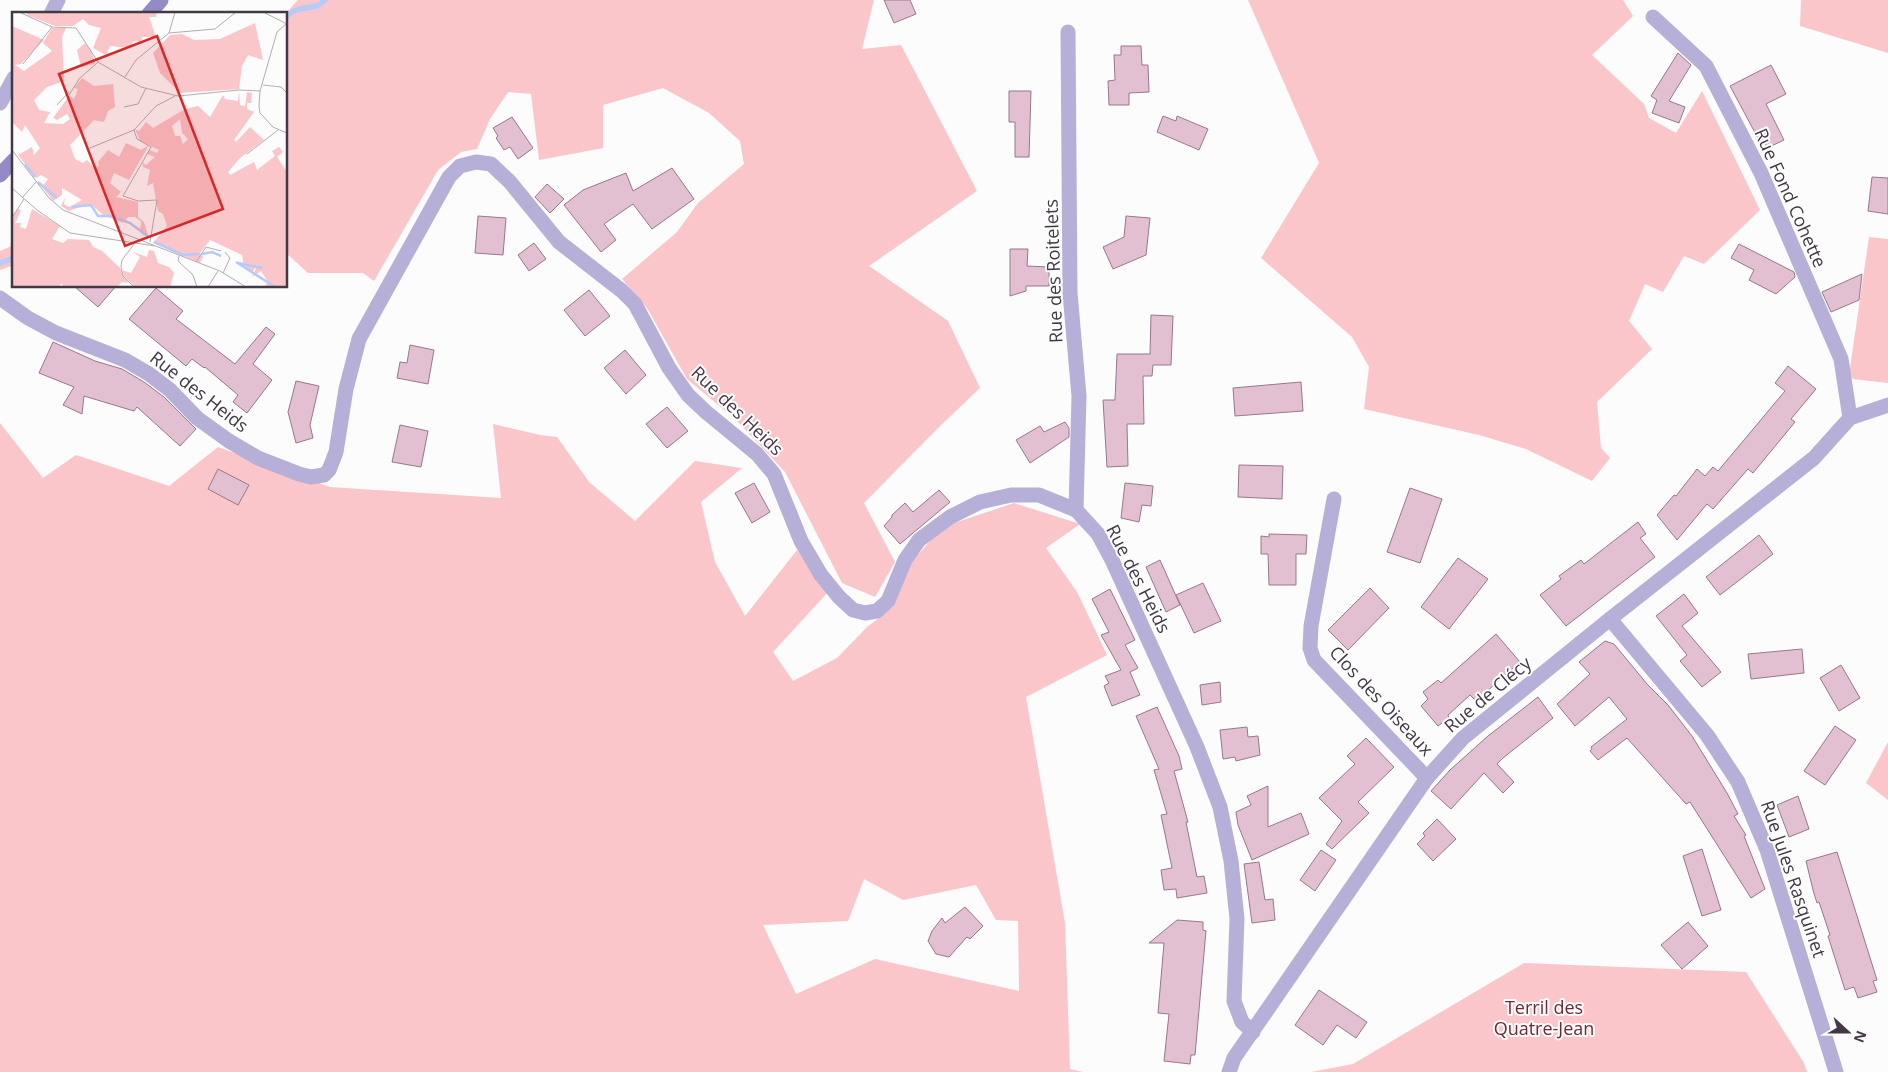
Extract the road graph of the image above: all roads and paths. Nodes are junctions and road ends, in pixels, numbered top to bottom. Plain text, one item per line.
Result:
1 (58, 0) edge
2 (162, 0) edge
3 (52, 12) edge
4 (151, 12) edge
5 (1653, 17) dead end
6 (1068, 32) dead end
7 (12, 82) edge
8 (0, 103) edge
9 (12, 162) edge
10 (0, 175) edge
11 (0, 298) edge
12 (1888, 405) edge
13 (1850, 418) junction
14 (1334, 499) dead end
15 (1076, 510) junction
16 (1610, 619) junction
17 (1427, 778) junction
18 (1253, 1032) junction
19 (1229, 1072) edge
20 (1836, 1072) edge

1 - 3 street
2 - 4 street
5 - 13 street, Rue Fond Cohette
6 - 15 street, Rue des Roitelets
7 - 8 street
9 - 10 street
11 - 15 street, Rue des Heids
12 - 13 street
13 - 16 street, Rue de Clécy
14 - 17 street, Clos des Oiseaux
15 - 18 street, Rue des Heids
16 - 17 street, Rue de Clécy
16 - 20 street, Rue Jules Rasquinet
17 - 18 street, Rue de Clécy
18 - 19 street, Rue de Clécy

